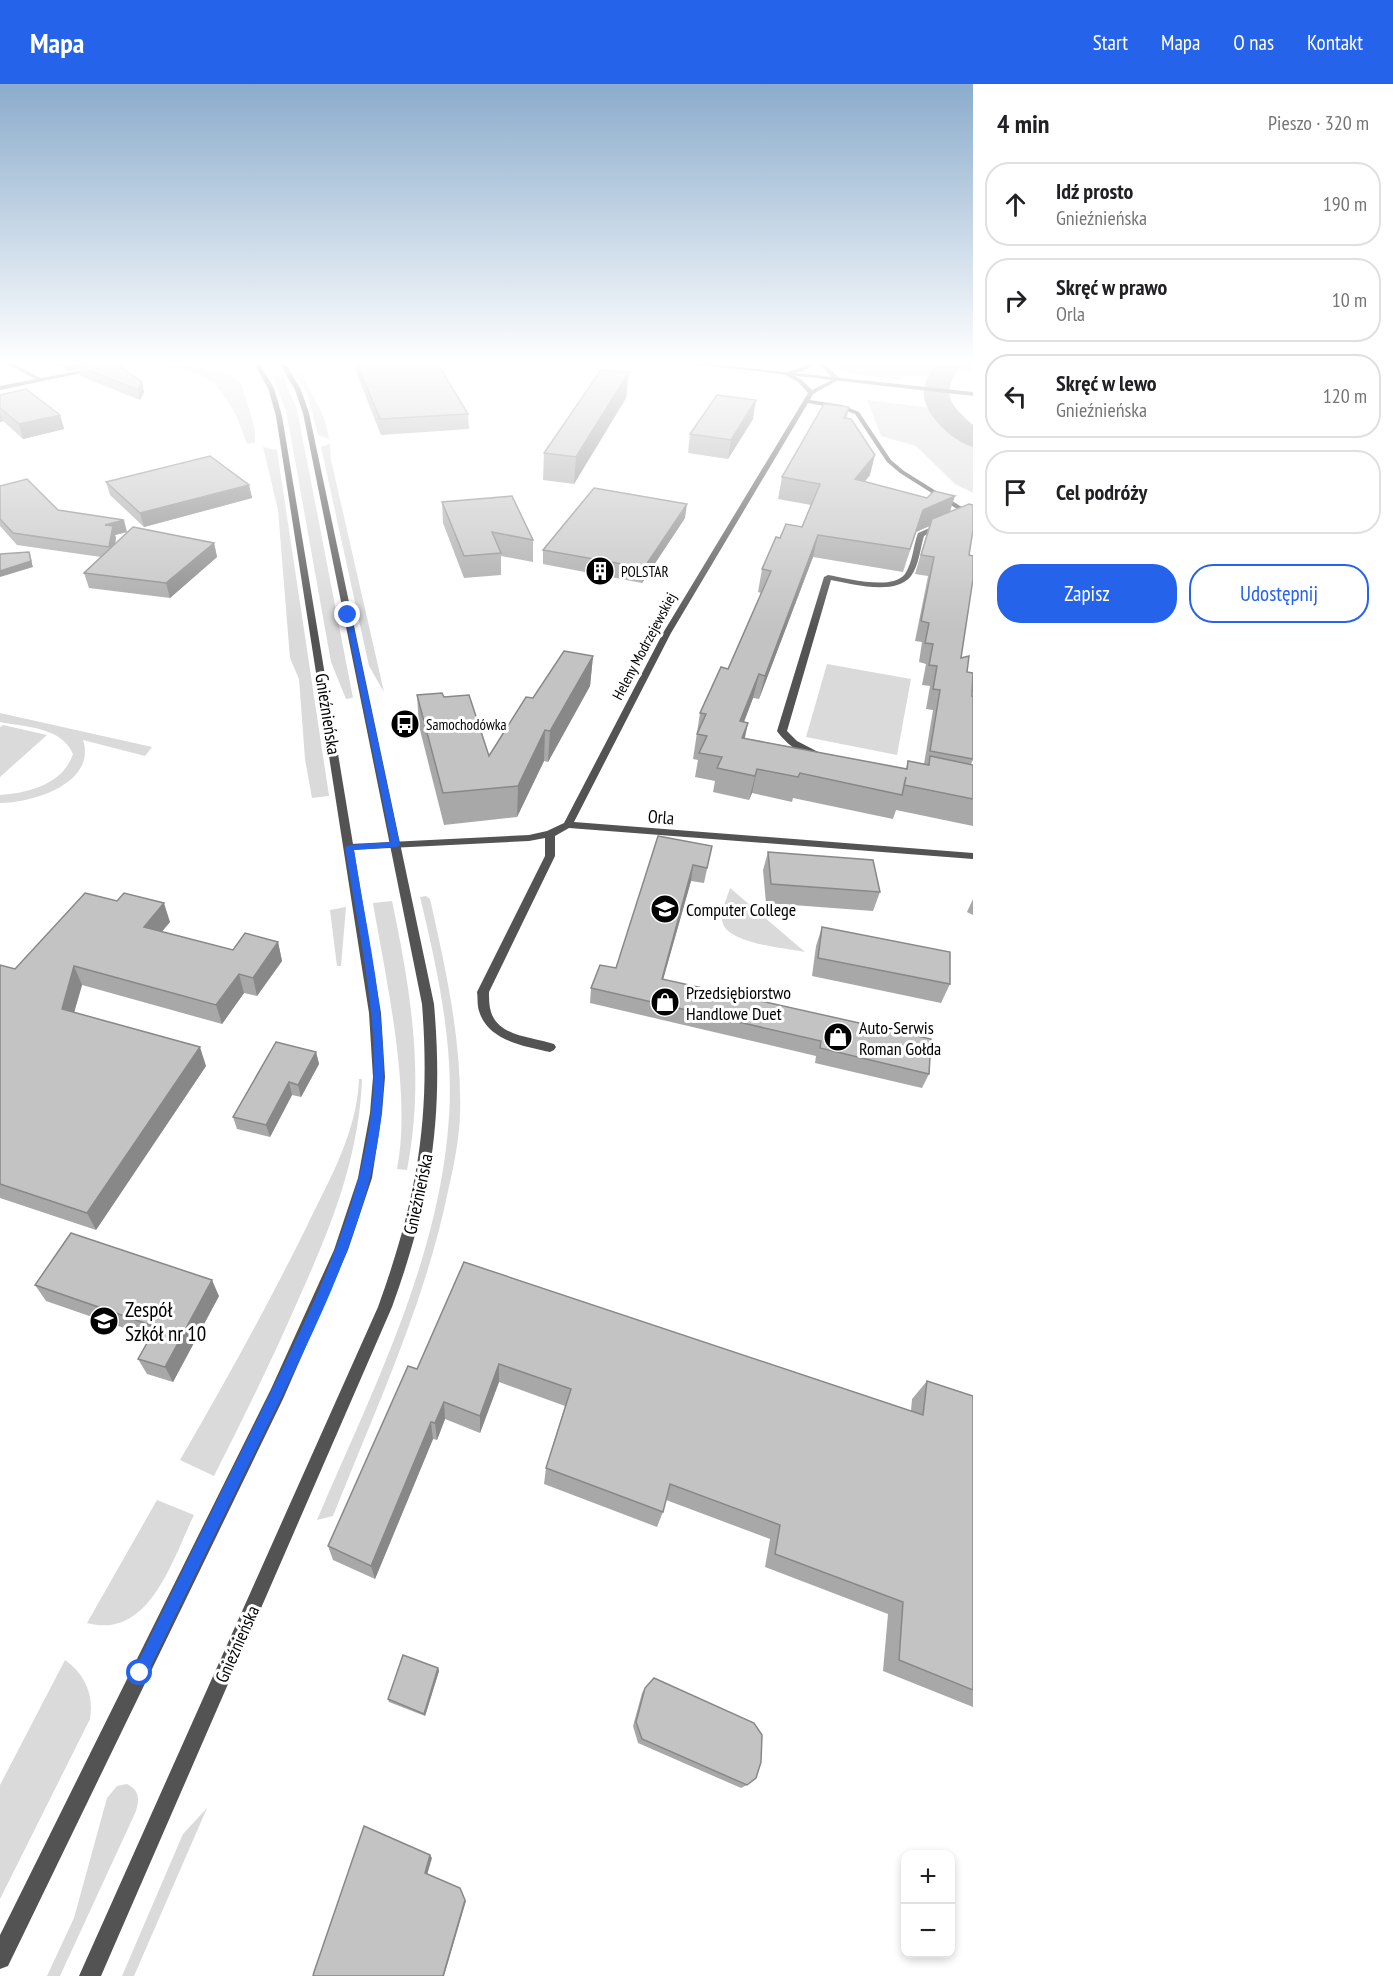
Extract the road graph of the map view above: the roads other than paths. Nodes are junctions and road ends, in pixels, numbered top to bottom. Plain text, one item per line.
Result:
1 (285, 452) edge
2 (314, 452) edge
3 (776, 452) edge
4 (883, 452) edge
5 (971, 516) edge
6 (829, 757) edge
7 (568, 825) junction
8 (550, 834) junction
9 (396, 845) junction
10 (350, 847) junction
11 (973, 856) edge
12 (550, 1047) dead end
13 (0, 1958) edge
14 (90, 1976) edge

1 - 10 street, Gnieźnieńska
2 - 9 street, Gnieźnieńska
3 - 7 street, Heleny Modrzejewskiej
4 - 5 street
5 - 6 street
7 - 8 street
7 - 11 street, Orla
8 - 9 street
8 - 12 street
9 - 10 street
9 - 14 street, Gnieźnieńska
10 - 13 street, Gnieźnieńska

